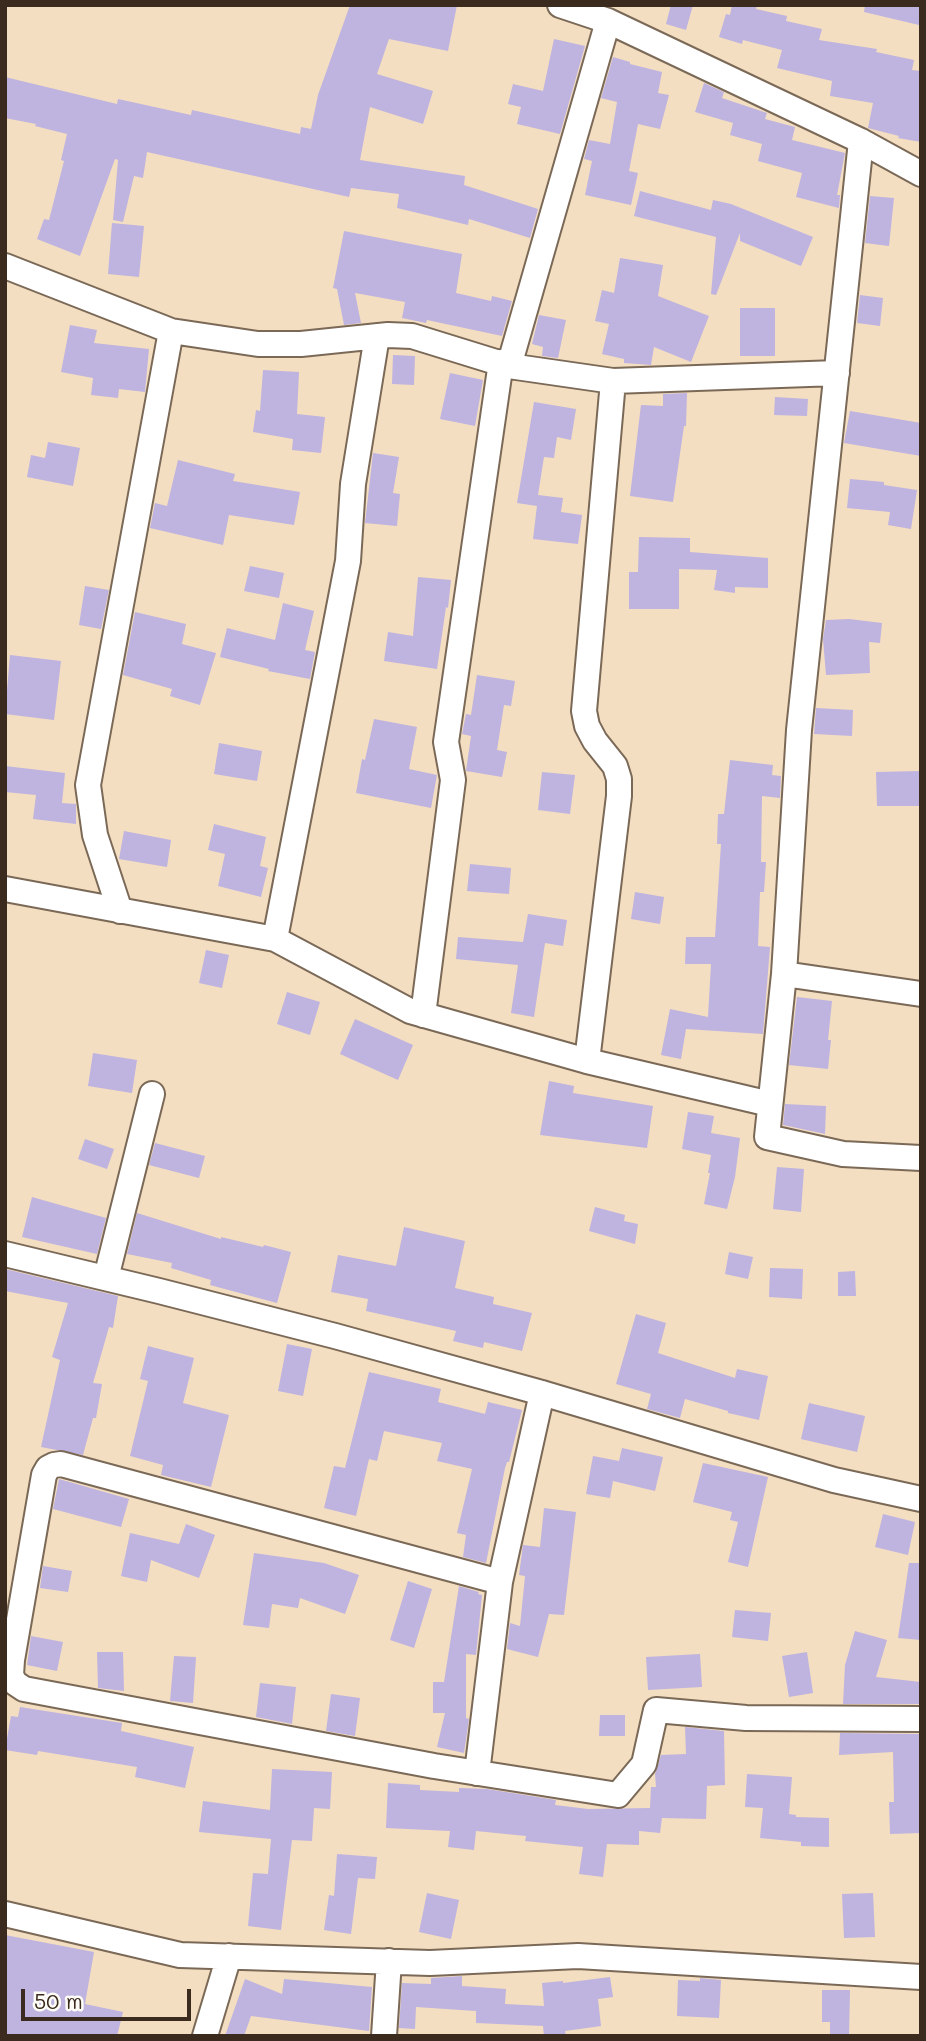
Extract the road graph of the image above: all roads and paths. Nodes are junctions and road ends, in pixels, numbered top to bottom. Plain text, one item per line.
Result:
1 (560, 5) edge
2 (608, 21) junction
3 (861, 141) junction
4 (921, 174) edge
5 (5, 266) edge
6 (171, 331) junction
7 (377, 336) junction
8 (505, 364) junction
9 (837, 373) junction
10 (613, 381) junction
11 (5, 889) edge
12 (120, 911) junction
13 (275, 939) junction
14 (784, 974) junction
15 (921, 994) edge
16 (423, 1015) junction
17 (587, 1061) junction
18 (152, 1094) dead end
19 (770, 1104) junction
20 (921, 1158) edge
21 (5, 1254) edge
22 (106, 1278) junction
23 (542, 1393) junction
24 (921, 1499) edge
25 (500, 1581) junction
26 (10, 1642) edge
27 (921, 1719) edge
28 (477, 1773) junction
29 (5, 1914) edge
30 (229, 1956) junction
31 (389, 1961) junction
32 (921, 1978) edge
33 (205, 2036) edge
34 (384, 2036) edge

1 - 2 street
2 - 3 street
2 - 8 street
3 - 4 street
3 - 9 street
5 - 6 street
6 - 7 street
6 - 12 street
7 - 8 street
7 - 13 street
8 - 10 street
8 - 16 street
9 - 10 street
9 - 14 street
10 - 17 street
11 - 12 street
12 - 13 street
13 - 16 street
14 - 15 street
14 - 19 street
16 - 17 street
17 - 19 street
18 - 22 street
19 - 20 street
21 - 22 street
22 - 23 street
23 - 24 street
23 - 25 street
25 - 26 street
25 - 28 street
26 - 28 street
27 - 28 street
29 - 30 street
30 - 31 street
30 - 33 street
31 - 32 street
31 - 34 street

